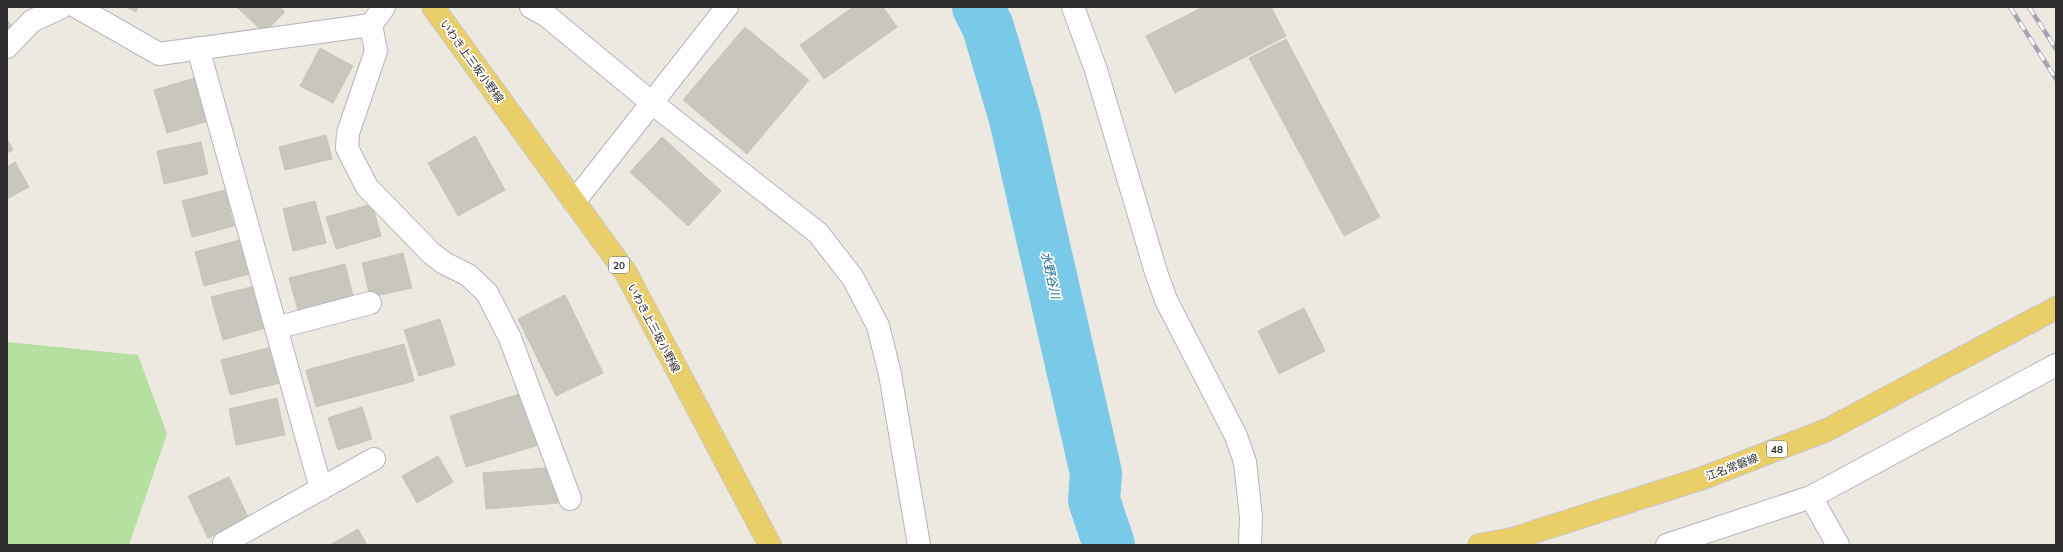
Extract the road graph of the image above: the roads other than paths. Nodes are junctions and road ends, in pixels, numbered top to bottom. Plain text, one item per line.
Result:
1 (62, 7) edge
2 (77, 7) edge
3 (384, 7) edge
4 (433, 7) edge
5 (531, 7) edge
6 (727, 7) edge
7 (1072, 7) edge
8 (371, 25) junction
9 (7, 47) edge
10 (198, 48) junction
11 (652, 103) junction
12 (574, 202) junction
13 (370, 303) dead end
14 (2056, 308) edge
15 (276, 328) junction
16 (2056, 365) edge
17 (374, 459) dead end
18 (321, 489) junction
19 (1811, 497) junction
20 (570, 499) dead end
21 (224, 543) dead end
22 (770, 545) edge
23 (919, 545) edge
24 (1250, 545) edge
25 (1479, 545) edge
26 (1667, 545) edge
27 (1838, 545) edge

1 - 9 street
2 - 10 street
3 - 8 street
4 - 12 main road, いわき上三坂小野線 / 20
5 - 11 street
6 - 11 street
7 - 24 street
8 - 10 street
8 - 20 street
10 - 15 street
11 - 12 street
11 - 23 street
12 - 22 main road, いわき上三坂小野線 / 20
13 - 15 street
14 - 25 main road, 江名常磐線 / 48
15 - 18 street
16 - 19 street
17 - 18 street
18 - 21 street
19 - 26 street
19 - 27 street

